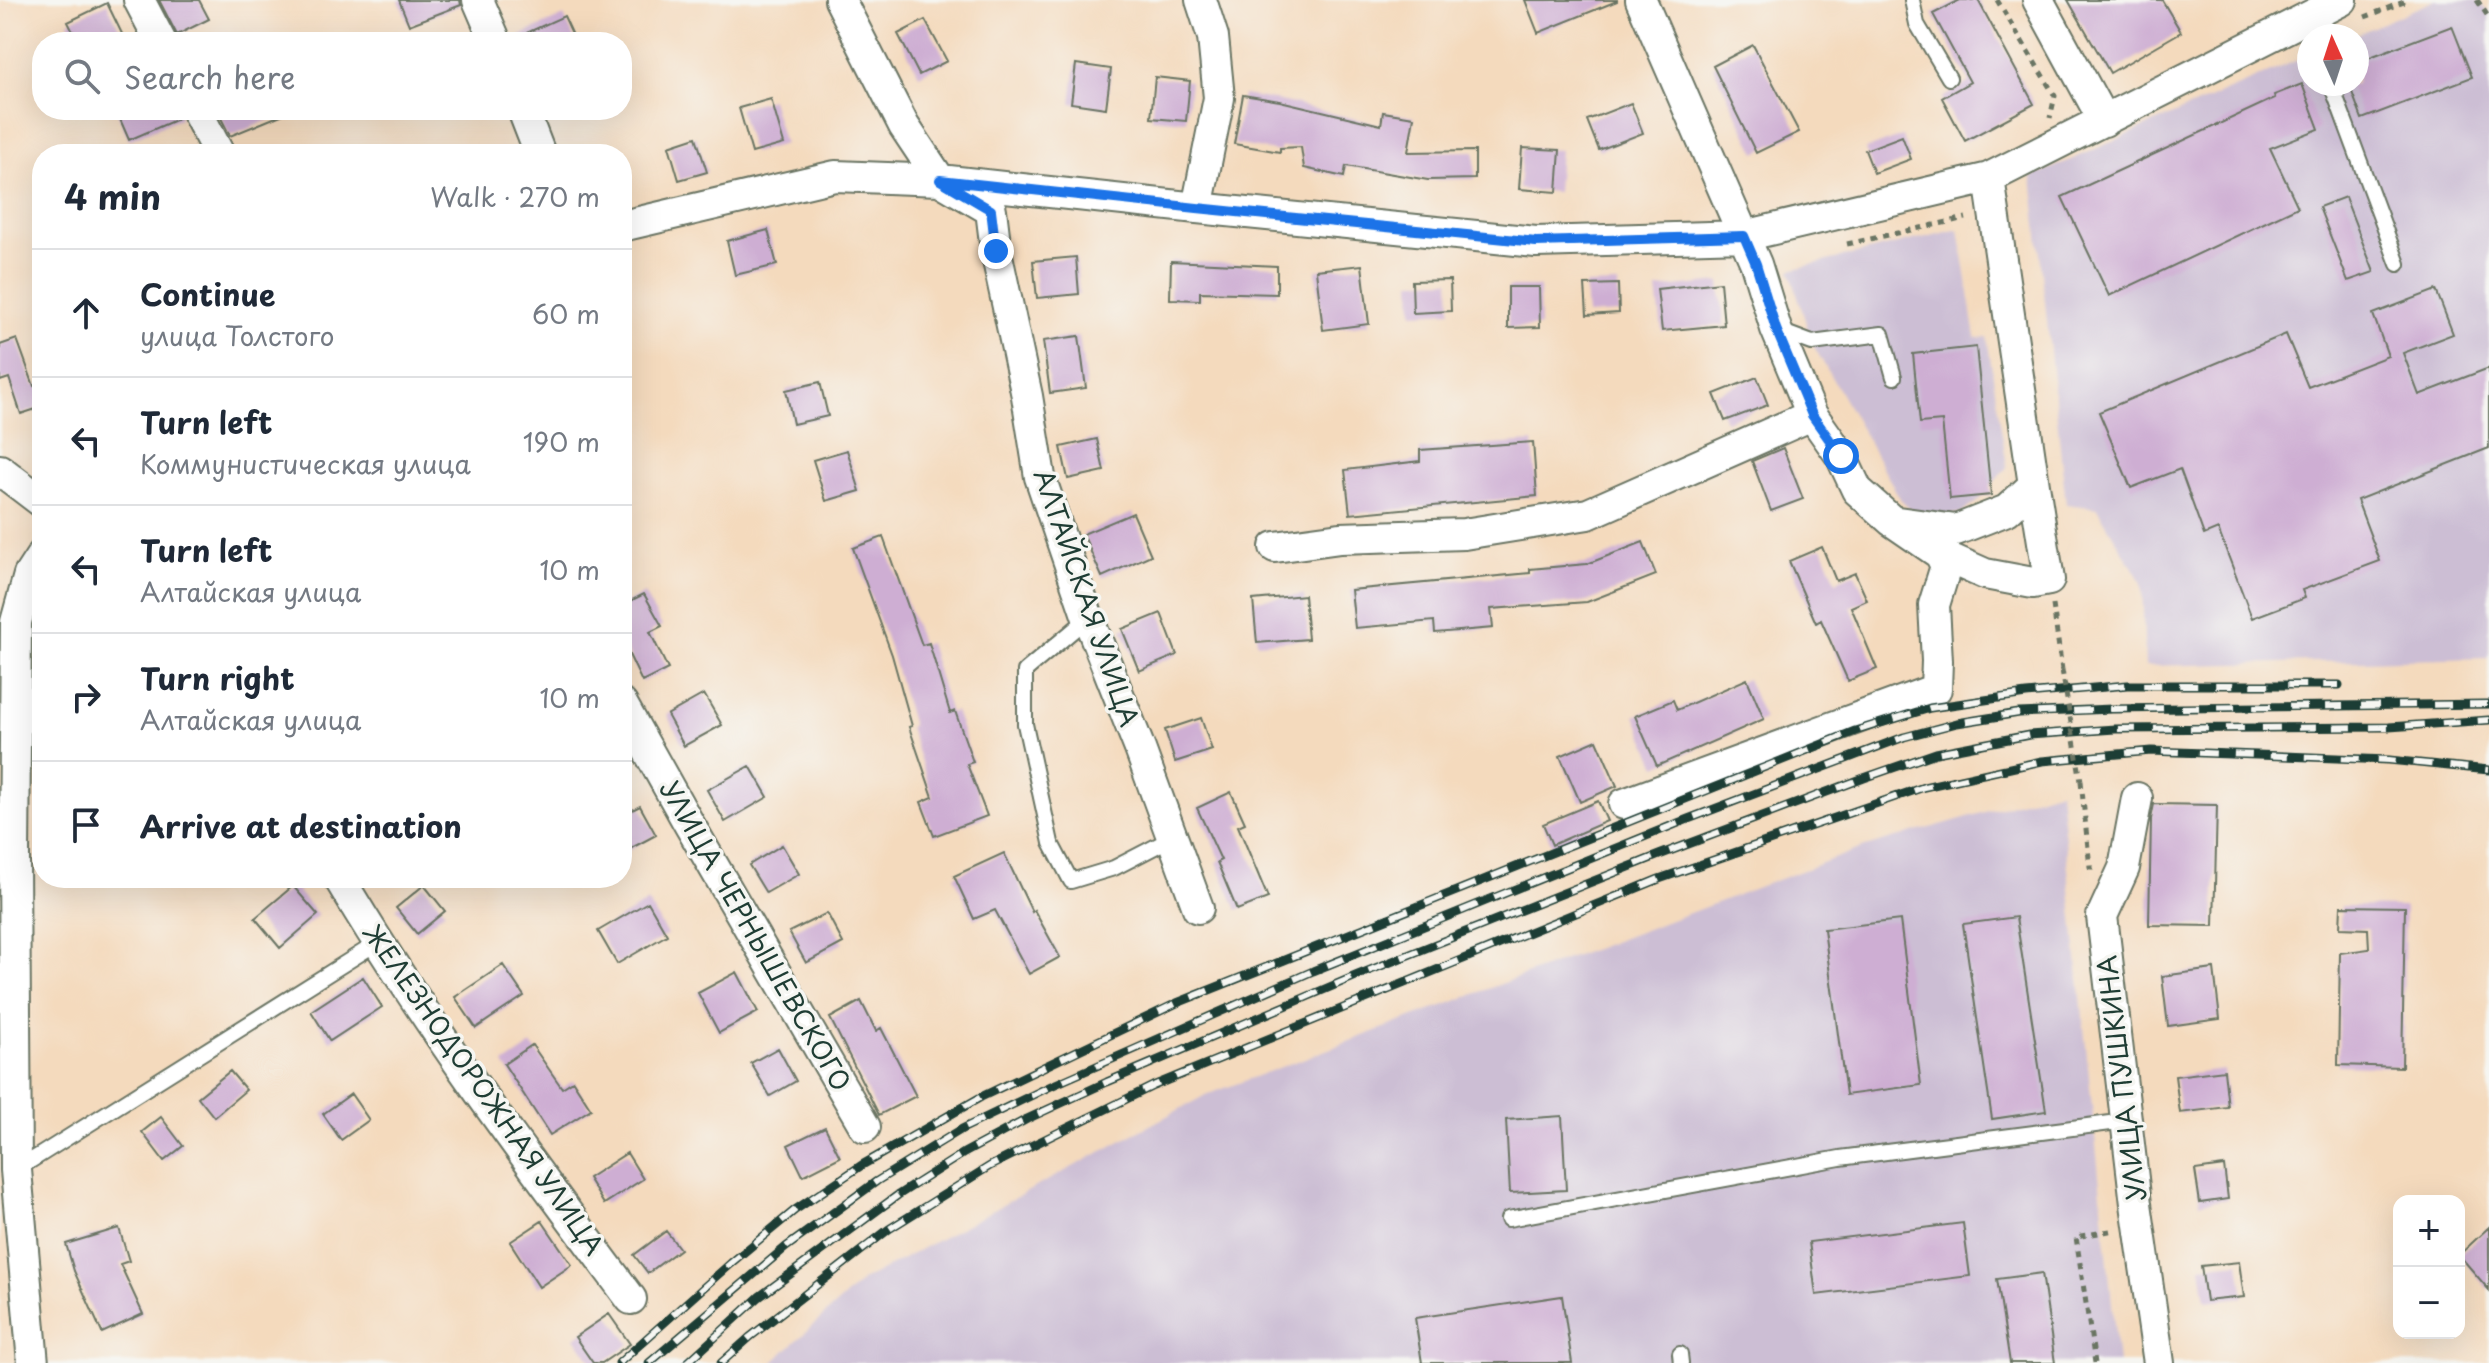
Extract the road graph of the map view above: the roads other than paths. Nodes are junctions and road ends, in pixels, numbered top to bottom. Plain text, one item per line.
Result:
1 (139, 0) edge
2 (478, 0) edge
3 (840, 0) edge
4 (1201, 0) edge
5 (1641, 0) edge
6 (1912, 0) edge
7 (2038, 0) edge
8 (2342, 0) edge
9 (2313, 24) edge
10 (156, 32) edge
11 (492, 32) edge
12 (2297, 33) edge
13 (1949, 78) dead end
14 (2335, 96) edge
15 (201, 120) edge
16 (527, 120) edge
17 (2104, 121) junction
18 (214, 144) edge
19 (536, 144) edge
20 (1989, 178) junction
21 (940, 180) junction
22 (1197, 208) junction
23 (632, 224) edge
24 (1744, 236) junction
25 (2398, 264) dead end
26 (1776, 329) junction
27 (1894, 377) dead end
28 (1812, 415) junction
29 (0, 470) edge
30 (2034, 485) junction
31 (32, 494) edge
32 (1892, 521) junction
33 (1275, 547) dead end
34 (1940, 554) junction
35 (32, 570) edge
36 (1088, 618) junction
37 (632, 722) edge
38 (2137, 798) dead end
39 (1624, 804) dead end
40 (1172, 838) junction
41 (345, 888) edge
42 (1198, 908) dead end
43 (377, 943) junction
44 (2126, 1121) junction
45 (865, 1127) dead end
46 (16, 1170) junction
47 (1508, 1219) dead end
48 (631, 1299) dead end
49 (33, 1363) edge
50 (2159, 1363) edge

1 - 10 street
2 - 11 street
3 - 21 street, АЛТАЙСКАЯ УЛИЦА
4 - 22 street
5 - 24 street
6 - 13 lane
7 - 17 street
8 - 9 street
12 - 17 street
14 - 25 lane
15 - 18 street
16 - 19 street
17 - 20 street
20 - 24 street
20 - 30 street
21 - 22 street
21 - 23 street
21 - 36 street, АЛТАЙСКАЯ УЛИЦА
22 - 24 street
24 - 26 street
26 - 27 lane
26 - 28 street
28 - 32 street
28 - 33 street
29 - 31 street
30 - 32 street
30 - 34 street
32 - 34 street
34 - 39 street
35 - 46 street
36 - 40 street, АЛТАЙСКАЯ УЛИЦА
36 - 40 lane
37 - 45 street, УЛИЦА ЧЕРНЫШЕВСКОГО
38 - 44 street, УЛИЦА ПУШКИНА
40 - 42 street, АЛТАЙСКАЯ УЛИЦА
41 - 43 street, ЖЕЛЕЗНОДОРОЖНАЯ УЛИЦА
43 - 46 lane
43 - 48 street, ЖЕЛЕЗНОДОРОЖНАЯ УЛИЦА
44 - 47 lane
44 - 50 street, УЛИЦА ПУШКИНА
46 - 49 street

